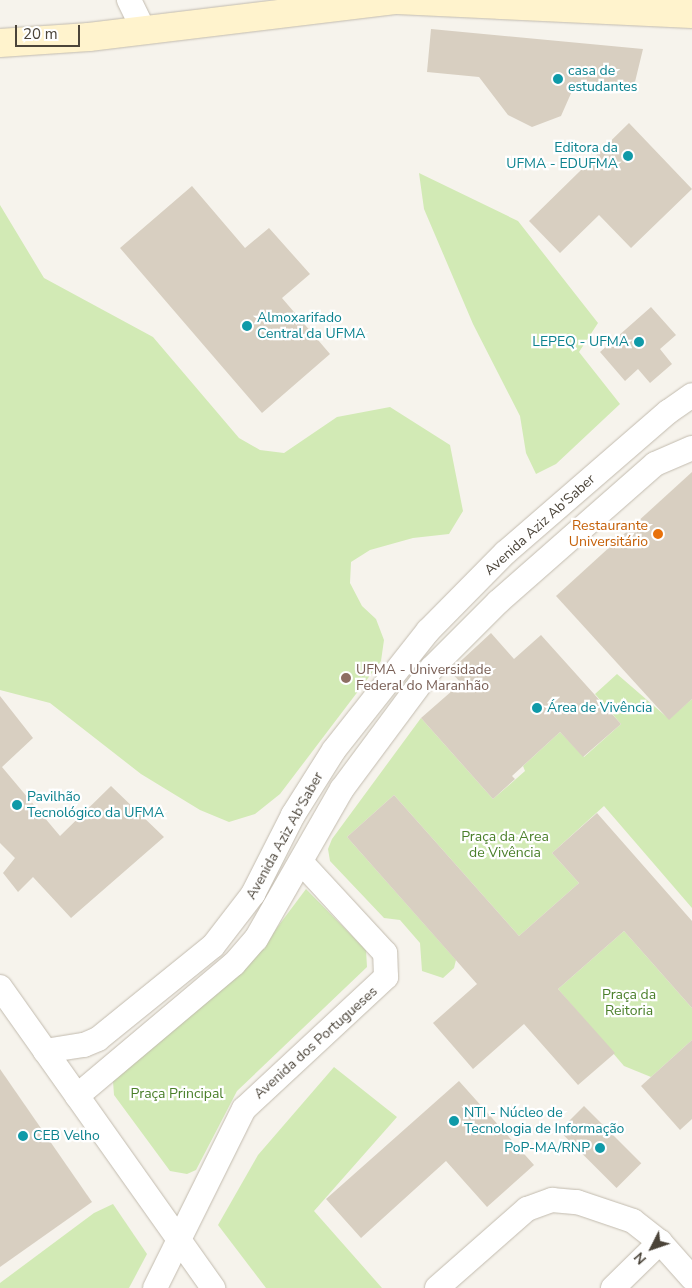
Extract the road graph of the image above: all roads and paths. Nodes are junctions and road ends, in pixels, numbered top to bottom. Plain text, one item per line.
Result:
1 (129, 0) edge
2 (692, 14) edge
3 (142, 28) junction
4 (0, 43) edge
5 (692, 395) edge
6 (692, 448) edge
7 (301, 862) junction
8 (253, 894) junction
9 (274, 913) junction
10 (0, 987) edge
11 (45, 1050) junction
12 (77, 1096) junction
13 (179, 1240) junction
14 (660, 1242) junction
15 (692, 1278) edge
16 (155, 1288) edge
17 (213, 1288) edge
18 (437, 1288) edge
19 (613, 1288) edge

1 - 3 street
2 - 3 main road
3 - 4 main road
5 - 8 street, Avenida Aziz Ab'Saber
6 - 7 street, Avenida Aziz Ab'Saber
7 - 9 street, Avenida Aziz Ab'Saber
7 - 13 street, Avenida dos Portugueses
8 - 9 street
8 - 11 street, Avenida Aziz Ab'Saber
9 - 12 street, Avenida Aziz Ab'Saber
10 - 11 street
11 - 12 street
12 - 13 street
13 - 16 street, Avenida dos Portugueses
13 - 17 street
14 - 15 street
14 - 18 street
14 - 19 street

